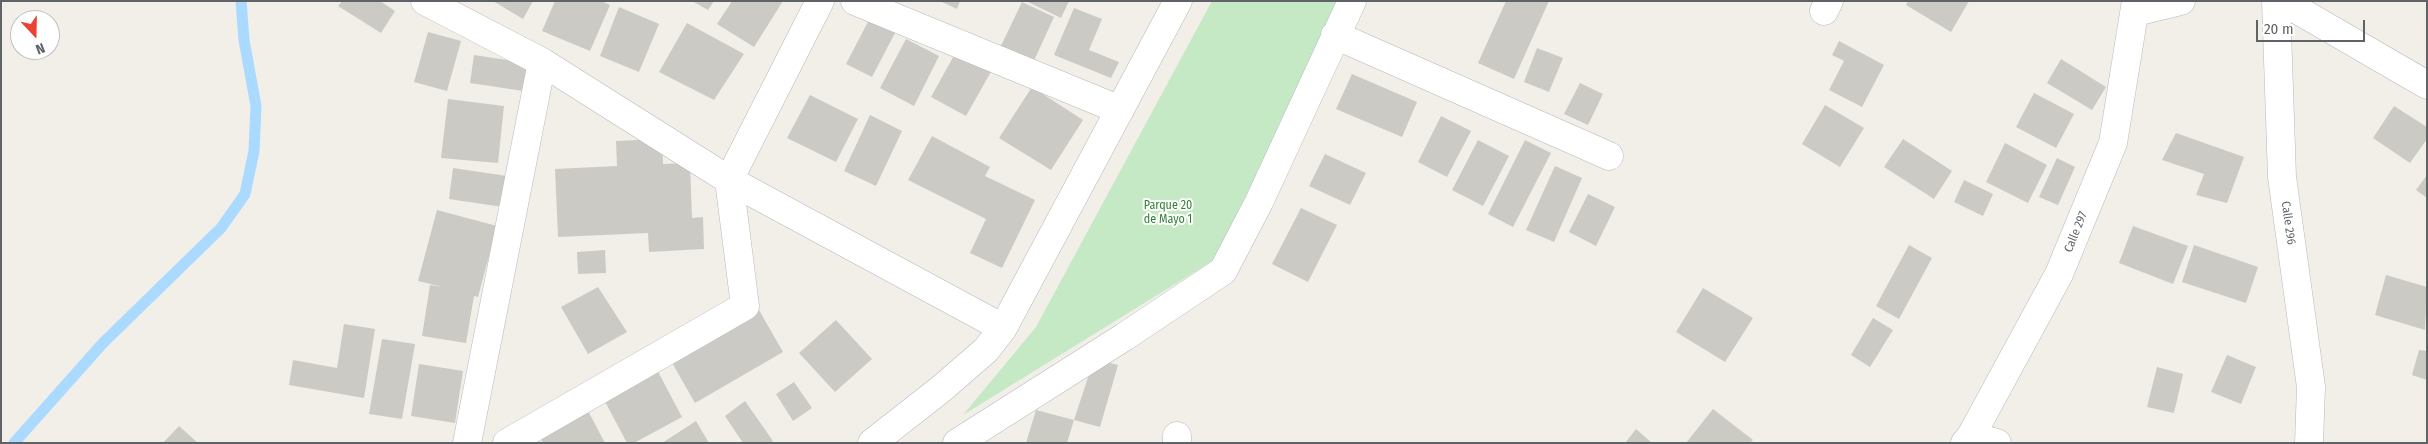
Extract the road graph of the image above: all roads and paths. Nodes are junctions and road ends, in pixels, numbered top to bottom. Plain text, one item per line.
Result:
1 (425, 1) edge
2 (820, 1) edge
3 (855, 1) edge
4 (1178, 1) edge
5 (1352, 1) edge
6 (2181, 1) edge
7 (2276, 1) edge
8 (2282, 1) edge
9 (2136, 6) edge
10 (1335, 36) junction
11 (542, 62) junction
12 (2427, 85) edge
13 (1120, 110) junction
14 (1609, 156) dead end
15 (730, 180) junction
16 (1003, 328) junction
17 (1968, 439) edge
18 (467, 443) edge
19 (507, 443) edge
20 (872, 443) edge
21 (957, 443) edge
22 (1997, 443) edge
23 (2309, 443) edge

1 - 11 street
2 - 15 street
3 - 13 street
4 - 13 street
5 - 10 street
6 - 9 street
7 - 23 street, Calle 296
8 - 12 street
9 - 17 street, Calle 297
10 - 14 street
10 - 21 street
11 - 15 street
11 - 18 street
13 - 16 street
15 - 16 street
15 - 19 street
16 - 20 street
17 - 22 street

